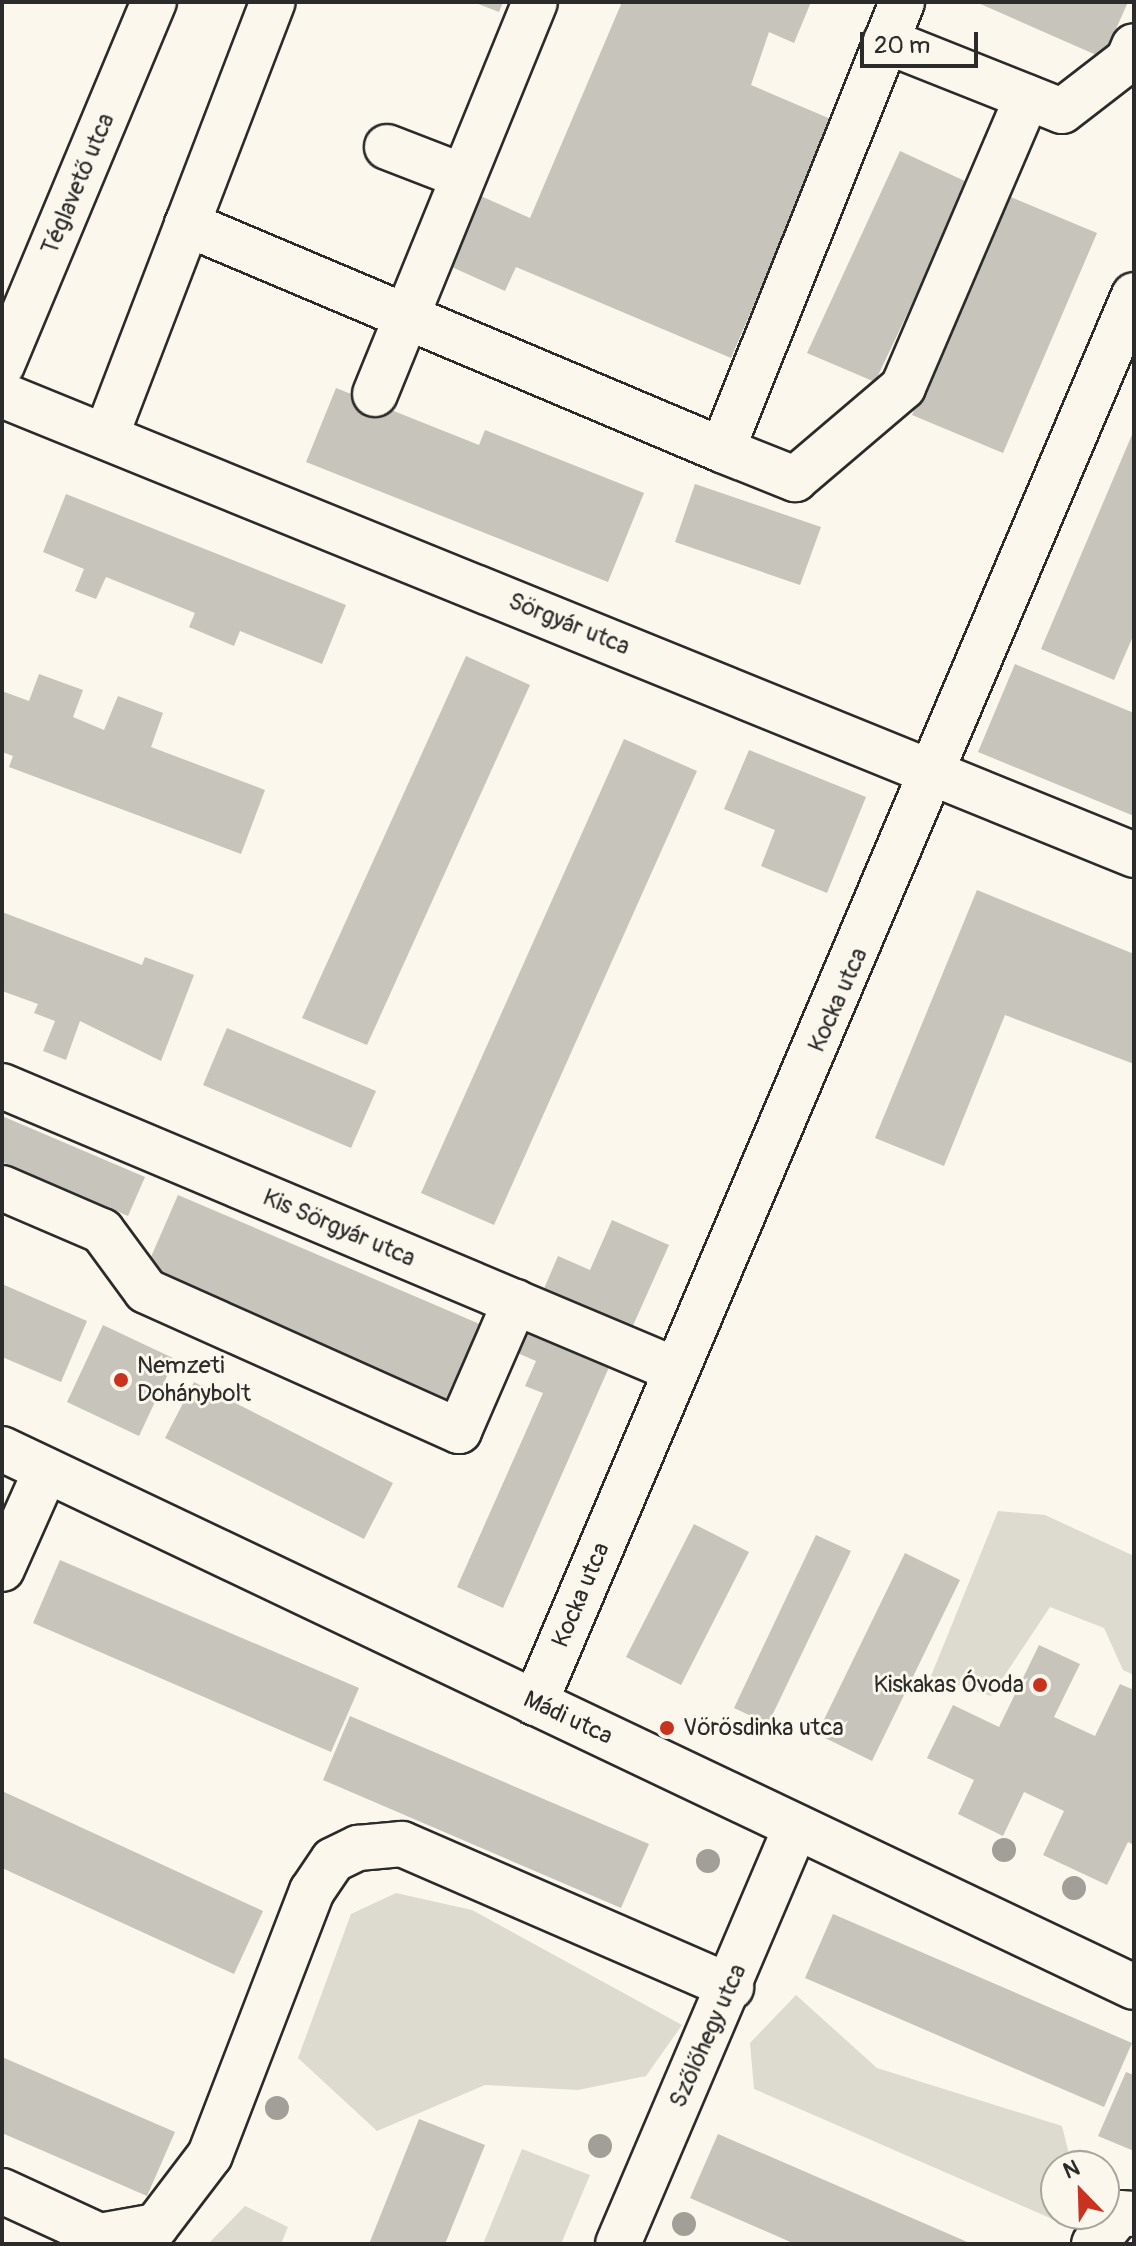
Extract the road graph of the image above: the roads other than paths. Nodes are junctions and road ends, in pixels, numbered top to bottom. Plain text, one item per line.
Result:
1 (154, 2) edge
2 (273, 2) edge
3 (535, 2) edge
4 (894, 21) edge
5 (1134, 46) edge
6 (1027, 97) junction
7 (387, 147) dead end
8 (462, 176) junction
9 (187, 224) junction
10 (1134, 295) edge
11 (405, 318) junction
12 (2, 365) edge
13 (375, 394) dead end
14 (2, 395) edge
15 (106, 436) junction
16 (722, 450) junction
17 (937, 773) junction
18 (1134, 855) edge
19 (2, 1086) edge
20 (2, 1188) edge
21 (515, 1302) junction
22 (676, 1370) junction
23 (2, 1449) edge
24 (46, 1470) junction
25 (2, 1569) edge
26 (535, 1703) junction
27 (796, 1827) junction
28 (731, 1987) junction
29 (1134, 1987) edge
30 (2, 2191) edge
31 (1134, 2214) edge
32 (618, 2244) edge
33 (1094, 2244) edge

1 - 12 street, Téglavető utca
2 - 9 street
3 - 8 street
4 - 6 street
4 - 16 street
5 - 6 street
6 - 16 street
7 - 8 street
8 - 11 street
9 - 11 street
9 - 15 street
10 - 17 street, Kocka utca
11 - 13 street
11 - 16 street
14 - 15 street, Sörgyár utca
15 - 17 street, Sörgyár utca
17 - 18 street, Sörgyár utca
17 - 22 street, Kocka utca
19 - 21 street, Kis Sörgyár utca
20 - 21 street
21 - 22 street, Kis Sörgyár utca
22 - 26 street, Kocka utca
23 - 24 street, Mádi utca
24 - 25 street
24 - 26 street, Mádi utca
26 - 27 street, Mádi utca
27 - 28 street, Szőlőhegy utca
27 - 29 street, Mádi utca
28 - 30 street
28 - 32 street, Szőlőhegy utca
31 - 33 street

